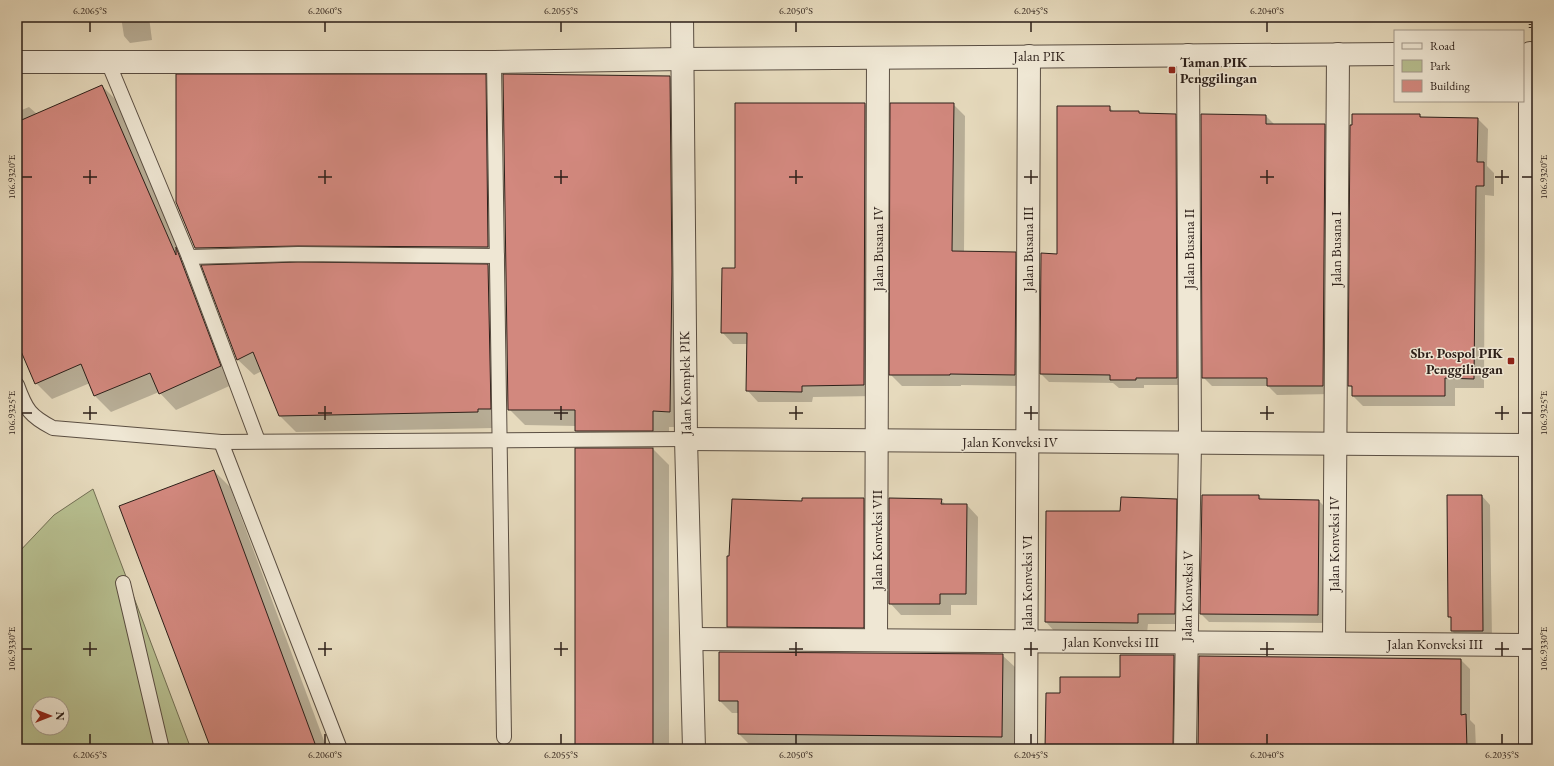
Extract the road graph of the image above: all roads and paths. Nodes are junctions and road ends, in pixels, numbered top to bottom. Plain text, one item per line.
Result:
1 (682, 17) edge
2 (1530, 53) edge
3 (1338, 54) junction
4 (1394, 54) edge
5 (1188, 55) junction
6 (1029, 56) junction
7 (878, 58) junction
8 (682, 59) junction
9 (17, 62) edge
10 (108, 62) junction
11 (494, 62) junction
12 (1533, 182) edge
13 (497, 256) junction
14 (189, 258) junction
15 (1533, 336) edge
16 (17, 385) edge
17 (686, 439) junction
18 (499, 440) junction
19 (258, 441) junction
20 (878, 441) junction
21 (221, 442) junction
22 (1028, 442) junction
23 (1190, 442) junction
24 (1335, 444) junction
25 (1530, 445) junction
26 (1533, 479) edge
27 (123, 583) dead end
28 (692, 639) junction
29 (876, 640) junction
30 (1027, 642) junction
31 (1186, 642) junction
32 (1334, 643) junction
33 (1533, 645) edge
34 (504, 737) dead end
35 (162, 749) edge
36 (340, 749) edge
37 (694, 749) edge
38 (1026, 749) edge
39 (1185, 749) edge
40 (1530, 749) edge

1 - 8 street, Jalan Komplek PIK
2 - 12 street
3 - 4 street, Jalan PIK
3 - 5 street, Jalan PIK
3 - 24 street, Jalan Busana I
5 - 6 street, Jalan PIK
5 - 23 street, Jalan Busana II
6 - 7 street, Jalan PIK
6 - 22 street, Jalan Busana III
7 - 8 street, Jalan PIK
7 - 20 street, Jalan Busana IV
8 - 11 street, Jalan PIK
8 - 17 street, Jalan Komplek PIK
9 - 10 street, Jalan PIK
10 - 11 street, Jalan PIK
10 - 14 lane
11 - 13 lane
12 - 15 street
13 - 14 lane
13 - 18 lane
14 - 19 lane
15 - 25 street
16 - 21 lane
17 - 18 lane
17 - 20 street, Jalan Konveksi IV
17 - 28 street, Jalan Komplek PIK
18 - 19 lane
18 - 34 lane
19 - 21 lane
20 - 22 street, Jalan Konveksi IV
20 - 29 street, Jalan Konveksi VII
21 - 36 lane
22 - 23 street, Jalan Konveksi IV
22 - 30 street, Jalan Konveksi VI
23 - 24 street, Jalan Konveksi IV
23 - 31 street, Jalan Konveksi V
24 - 25 street, Jalan Konveksi IV
24 - 32 street, Jalan Konveksi IV
25 - 26 street
26 - 33 street
27 - 35 lane
28 - 29 street, Jalan Konveksi III
28 - 37 street, Jalan Komplek PIK
29 - 30 street, Jalan Konveksi III
30 - 31 street, Jalan Konveksi III
30 - 38 street, Jalan Konveksi VI
31 - 32 street, Jalan Konveksi III
31 - 39 street, Jalan Konveksi V
32 - 33 street, Jalan Konveksi III
33 - 40 street

